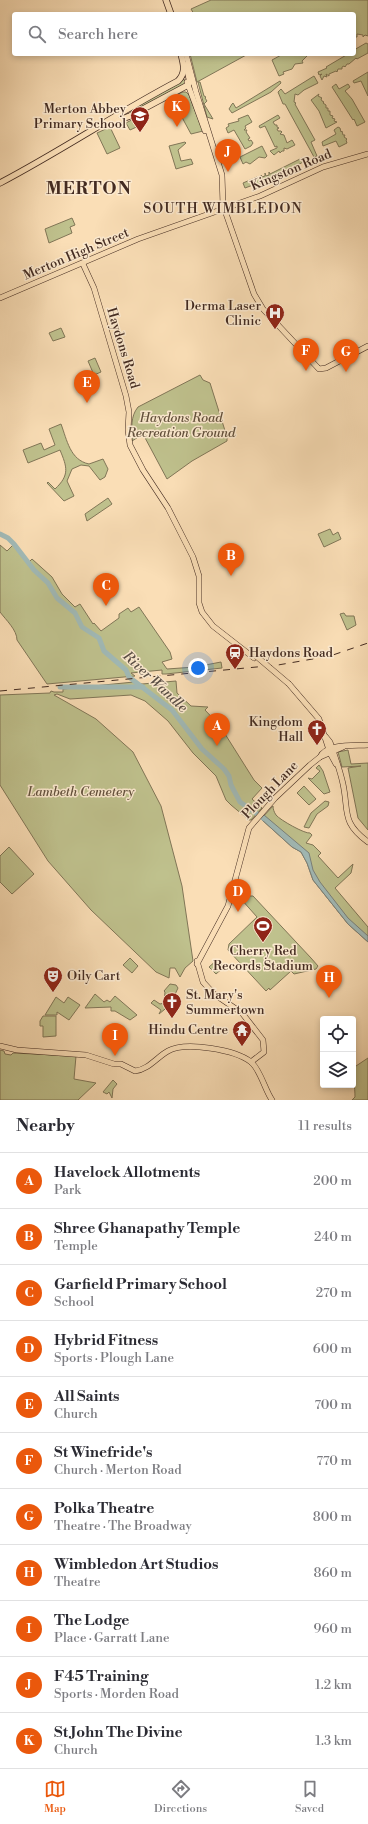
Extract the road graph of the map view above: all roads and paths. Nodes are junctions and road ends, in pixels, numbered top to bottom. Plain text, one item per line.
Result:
1 (165, 0) edge
2 (167, 12) edge
3 (170, 12) edge
4 (181, 56) edge
5 (185, 56) edge
6 (184, 70) junction
7 (189, 77) junction
8 (178, 81) junction
9 (186, 87) junction
10 (102, 126) junction
11 (213, 150) junction
12 (368, 154) edge
13 (0, 183) edge
14 (222, 199) junction
15 (224, 210) junction
16 (207, 214) junction
17 (83, 264) junction
18 (0, 298) edge
19 (368, 346) edge
20 (368, 745) edge
21 (331, 750) junction
22 (368, 842) edge
23 (0, 1046) edge
24 (251, 1062) junction
25 (272, 1100) edge

1 - 2 highway
1 - 3 highway
4 - 6 highway
5 - 7 highway
6 - 7 main road
6 - 8 highway
7 - 8 main road
7 - 9 highway
7 - 11 main road
8 - 10 highway
9 - 10 highway
9 - 11 main road
10 - 13 highway
11 - 14 main road
12 - 15 main road, Kingston Road
14 - 15 main road
14 - 16 main road, Merton High Street
15 - 16 main road, Merton High Street
15 - 19 main road
16 - 17 main road, Merton High Street
17 - 18 main road, Merton High Street
17 - 21 main road, Haydons Road, bridge
20 - 21 main road, Plough Lane
21 - 22 main road, Haydons Road
21 - 24 main road, Plough Lane
23 - 24 main road
24 - 25 main road

